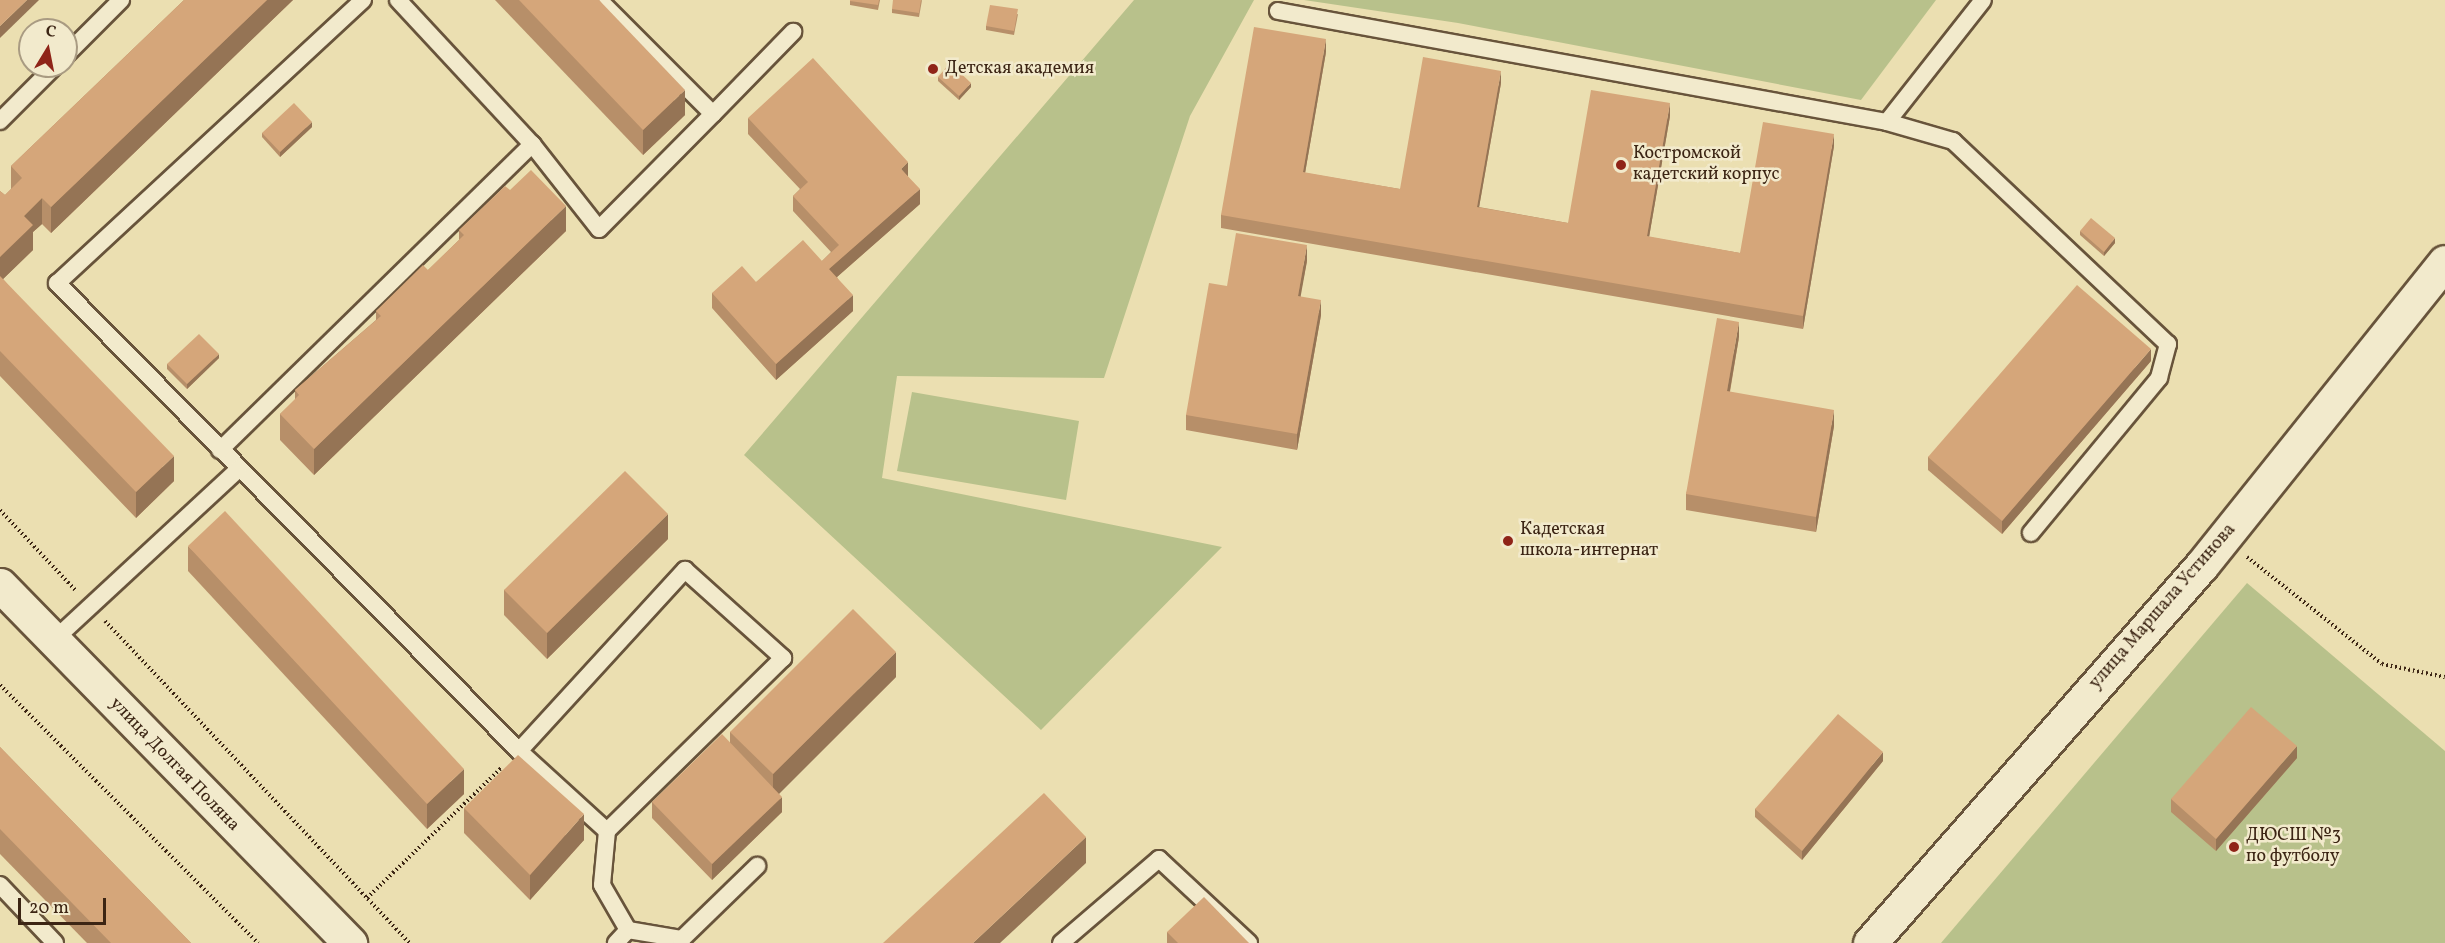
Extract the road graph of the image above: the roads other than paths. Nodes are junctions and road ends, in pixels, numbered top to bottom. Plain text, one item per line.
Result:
1 (121, 0) edge
2 (363, 0) edge
3 (398, 0) edge
4 (599, 0) edge
5 (1983, 0) edge
6 (1278, 12) dead end
7 (793, 32) dead end
8 (78, 43) edge
9 (43, 78) edge
10 (713, 114) junction
11 (0, 121) edge
12 (1887, 122) junction
13 (532, 144) junction
14 (2445, 262) edge
15 (220, 450) junction
16 (239, 469) junction
17 (2031, 533) dead end
18 (0, 585) edge
19 (53, 641) junction
20 (519, 751) junction
21 (607, 831) junction
22 (756, 866) dead end
23 (0, 885) edge
24 (627, 930) junction
25 (55, 943) edge
26 (350, 943) edge
27 (616, 943) edge
28 (641, 943) edge
29 (1061, 943) edge
30 (1249, 943) edge
31 (1870, 943) edge

1 - 8 lane
2 - 15 lane
3 - 13 lane
4 - 10 lane
5 - 12 lane
6 - 12 lane
7 - 10 lane
9 - 11 lane
10 - 13 lane
12 - 17 lane
13 - 15 lane
14 - 31 street, улица Маршала Устинова
15 - 16 lane
16 - 19 lane
16 - 20 lane
18 - 19 street, улица Долгая Поляна
19 - 26 street, улица Долгая Поляна
20 - 21 lane
20 - 21 lane
21 - 24 lane
22 - 24 lane
23 - 25 lane
24 - 27 lane
24 - 28 lane
29 - 30 lane

